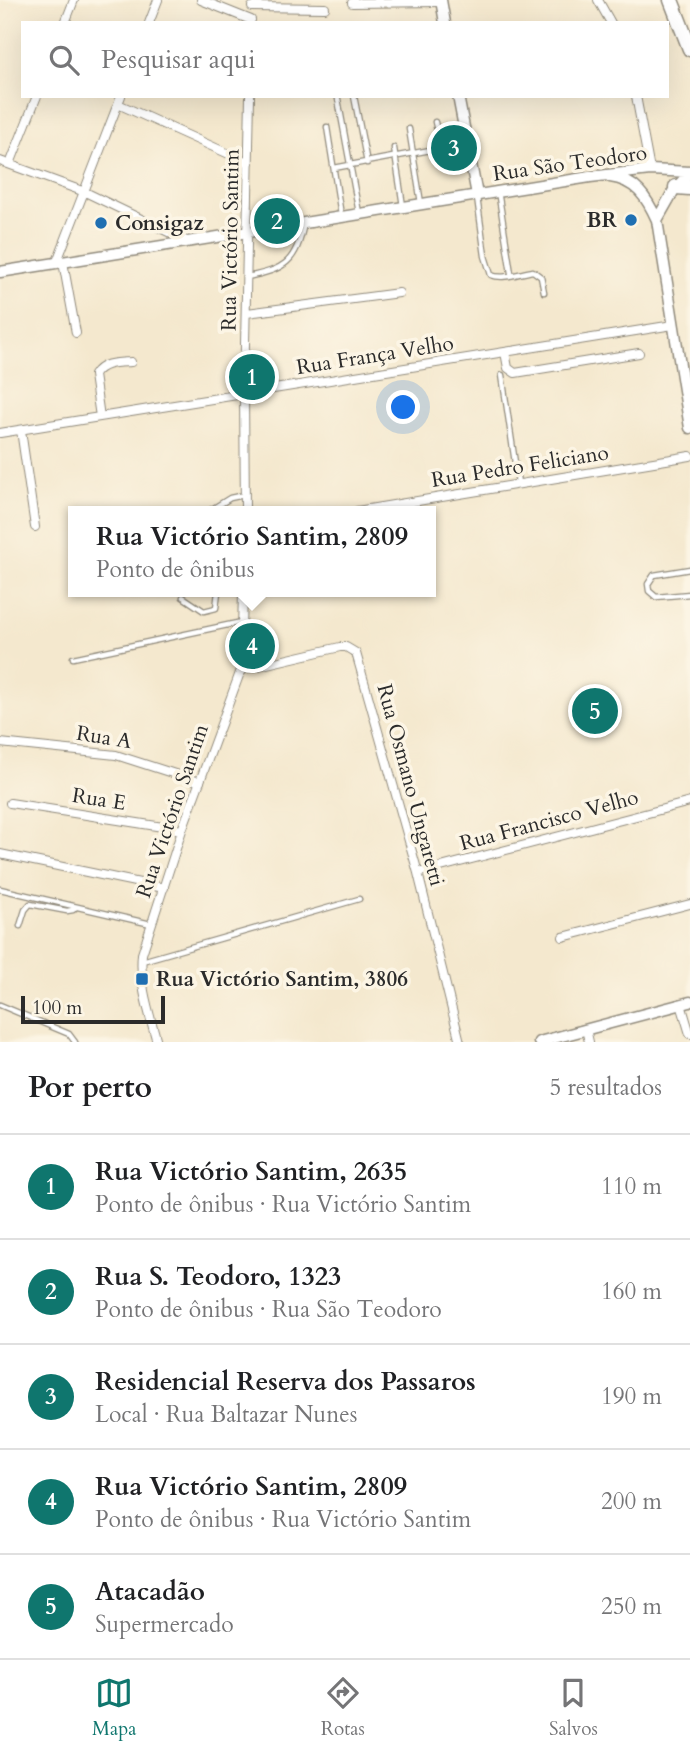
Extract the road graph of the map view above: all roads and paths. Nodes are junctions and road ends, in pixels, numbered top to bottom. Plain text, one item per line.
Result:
1 (74, 0) edge
2 (158, 0) edge
3 (201, 0) edge
4 (598, 0) edge
5 (671, 0) edge
6 (441, 1) edge
7 (252, 3) edge
8 (352, 3) dead end
9 (325, 8) dead end
10 (66, 21) edge
11 (150, 21) edge
12 (251, 21) edge
13 (445, 21) edge
14 (610, 21) edge
15 (690, 49) edge
16 (36, 98) edge
17 (250, 98) edge
18 (354, 98) edge
19 (458, 98) edge
20 (636, 98) edge
21 (338, 99) dead end
22 (120, 100) edge
23 (435, 121) dead end
24 (327, 127) dead end
25 (409, 129) dead end
26 (467, 140) junction
27 (394, 148) dead end
28 (440, 148) junction
29 (413, 153) junction
30 (469, 156) junction
31 (395, 157) junction
32 (0, 161) edge
33 (249, 163) junction
34 (366, 163) junction
35 (10, 164) junction
36 (351, 164) junction
37 (334, 168) junction
38 (650, 170) junction
39 (690, 172) edge
40 (590, 177) junction
41 (683, 188) edge
42 (498, 191) junction
43 (85, 192) junction
44 (477, 195) junction
45 (421, 204) junction
46 (403, 207) junction
47 (359, 214) junction
48 (341, 216) junction
49 (657, 220) junction
50 (304, 222) junction
51 (248, 232) junction
52 (189, 242) junction
53 (60, 263) junction
54 (0, 272) edge
55 (511, 273) junction
56 (247, 277) junction
57 (544, 292) dead end
58 (399, 293) dead end
59 (247, 313) junction
60 (673, 325) junction
61 (76, 333) dead end
62 (505, 352) junction
63 (639, 353) dead end
64 (131, 362) dead end
65 (502, 375) dead end
66 (244, 394) junction
67 (100, 417) junction
68 (690, 428) edge
69 (21, 430) junction
70 (0, 433) edge
71 (690, 456) edge
72 (519, 484) junction
73 (245, 495) junction
74 (217, 506) edge
75 (245, 506) edge
76 (387, 506) edge
77 (35, 527) dead end
78 (690, 569) edge
79 (690, 594) edge
80 (183, 597) dead end
81 (217, 597) edge
82 (243, 597) edge
83 (242, 622) junction
84 (73, 658) dead end
85 (241, 670) junction
86 (0, 743) edge
87 (200, 782) junction
88 (690, 802) edge
89 (10, 803) dead end
90 (182, 830) junction
91 (0, 854) edge
92 (418, 873) junction
93 (164, 888) junction
94 (0, 890) edge
95 (359, 899) dead end
96 (690, 904) edge
97 (75, 907) junction
98 (151, 924) junction
99 (20, 926) dead end
100 (564, 937) dead end
101 (141, 961) junction
102 (686, 1003) edge
103 (0, 1005) edge
104 (586, 1029) junction
105 (690, 1034) edge
106 (75, 1042) edge
107 (157, 1042) edge
108 (460, 1042) edge
109 (539, 1042) edge
110 (589, 1042) edge

1 - 10 street
2 - 11 street
3 - 12 street
4 - 14 street
5 - 15 highway
6 - 8 street
6 - 13 main road
7 - 9 street
7 - 12 street
16 - 35 street
17 - 33 street, Rua Victório Santim
18 - 34 lane
19 - 26 main road
20 - 38 street
21 - 36 lane
22 - 33 street
22 - 43 street
23 - 28 lane
24 - 37 lane
25 - 29 lane
26 - 28 lane
26 - 30 main road
27 - 31 lane
28 - 29 lane
28 - 30 lane
29 - 31 lane
29 - 45 lane
30 - 44 main road
31 - 34 lane
31 - 46 lane
32 - 35 street
33 - 51 street, Rua Victório Santim
34 - 36 lane
35 - 43 street
36 - 37 lane
36 - 47 lane
37 - 48 lane
38 - 39 main road, Rua São Teodoro
38 - 40 main road, Rua São Teodoro
39 - 41 main road
40 - 42 main road, Rua São Teodoro
40 - 49 main road
41 - 49 main road
42 - 44 main road, Rua São Teodoro
42 - 55 lane
43 - 52 street
43 - 53 street
44 - 45 main road, Rua São Teodoro
44 - 55 lane
45 - 46 main road, Rua São Teodoro
46 - 47 main road, Rua São Teodoro
47 - 48 main road, Rua São Teodoro
48 - 50 main road, Rua São Teodoro
49 - 60 main road
50 - 51 main road, Rua São Teodoro
50 - 56 lane
51 - 52 main road, Rua São Teodoro
51 - 56 street, Rua Victório Santim
52 - 53 main road, Rua São Teodoro
53 - 54 main road, Rua São Teodoro
53 - 61 street
55 - 57 lane
56 - 59 street, Rua Victório Santim
58 - 59 street
59 - 66 street, Rua Victório Santim
60 - 62 street, Rua França Velho
60 - 68 main road
62 - 63 street
62 - 66 street, Rua França Velho
64 - 67 street
65 - 72 lane
66 - 67 street, Rua França Velho
66 - 73 street, Rua Victório Santim
67 - 69 street, Rua França Velho
69 - 70 street, Rua França Velho
69 - 77 street
71 - 72 street, Rua Pedro Feliciano
72 - 76 street, Rua Pedro Feliciano
73 - 74 lane
73 - 75 street, Rua Victório Santim
78 - 79 lane
80 - 81 lane
82 - 83 street, Rua Victório Santim
83 - 84 lane
83 - 85 street, Rua Victório Santim
85 - 87 street, Rua Victório Santim
85 - 92 street, Rua Osmano Ungaretti
86 - 87 street, Rua A
87 - 90 street, Rua Victório Santim
88 - 92 street, Rua Francisco Velho
89 - 90 street, Rua E
90 - 93 street, Rua Victório Santim
91 - 93 street
92 - 108 street, Rua Osmano Ungaretti
93 - 98 street, Rua Victório Santim
94 - 97 lane
95 - 101 lane
96 - 100 street
97 - 98 lane
97 - 99 lane
98 - 101 street, Rua Victório Santim
101 - 107 street, Rua Victório Santim
102 - 104 main road
102 - 105 street
103 - 106 lane
104 - 109 main road
104 - 110 street

